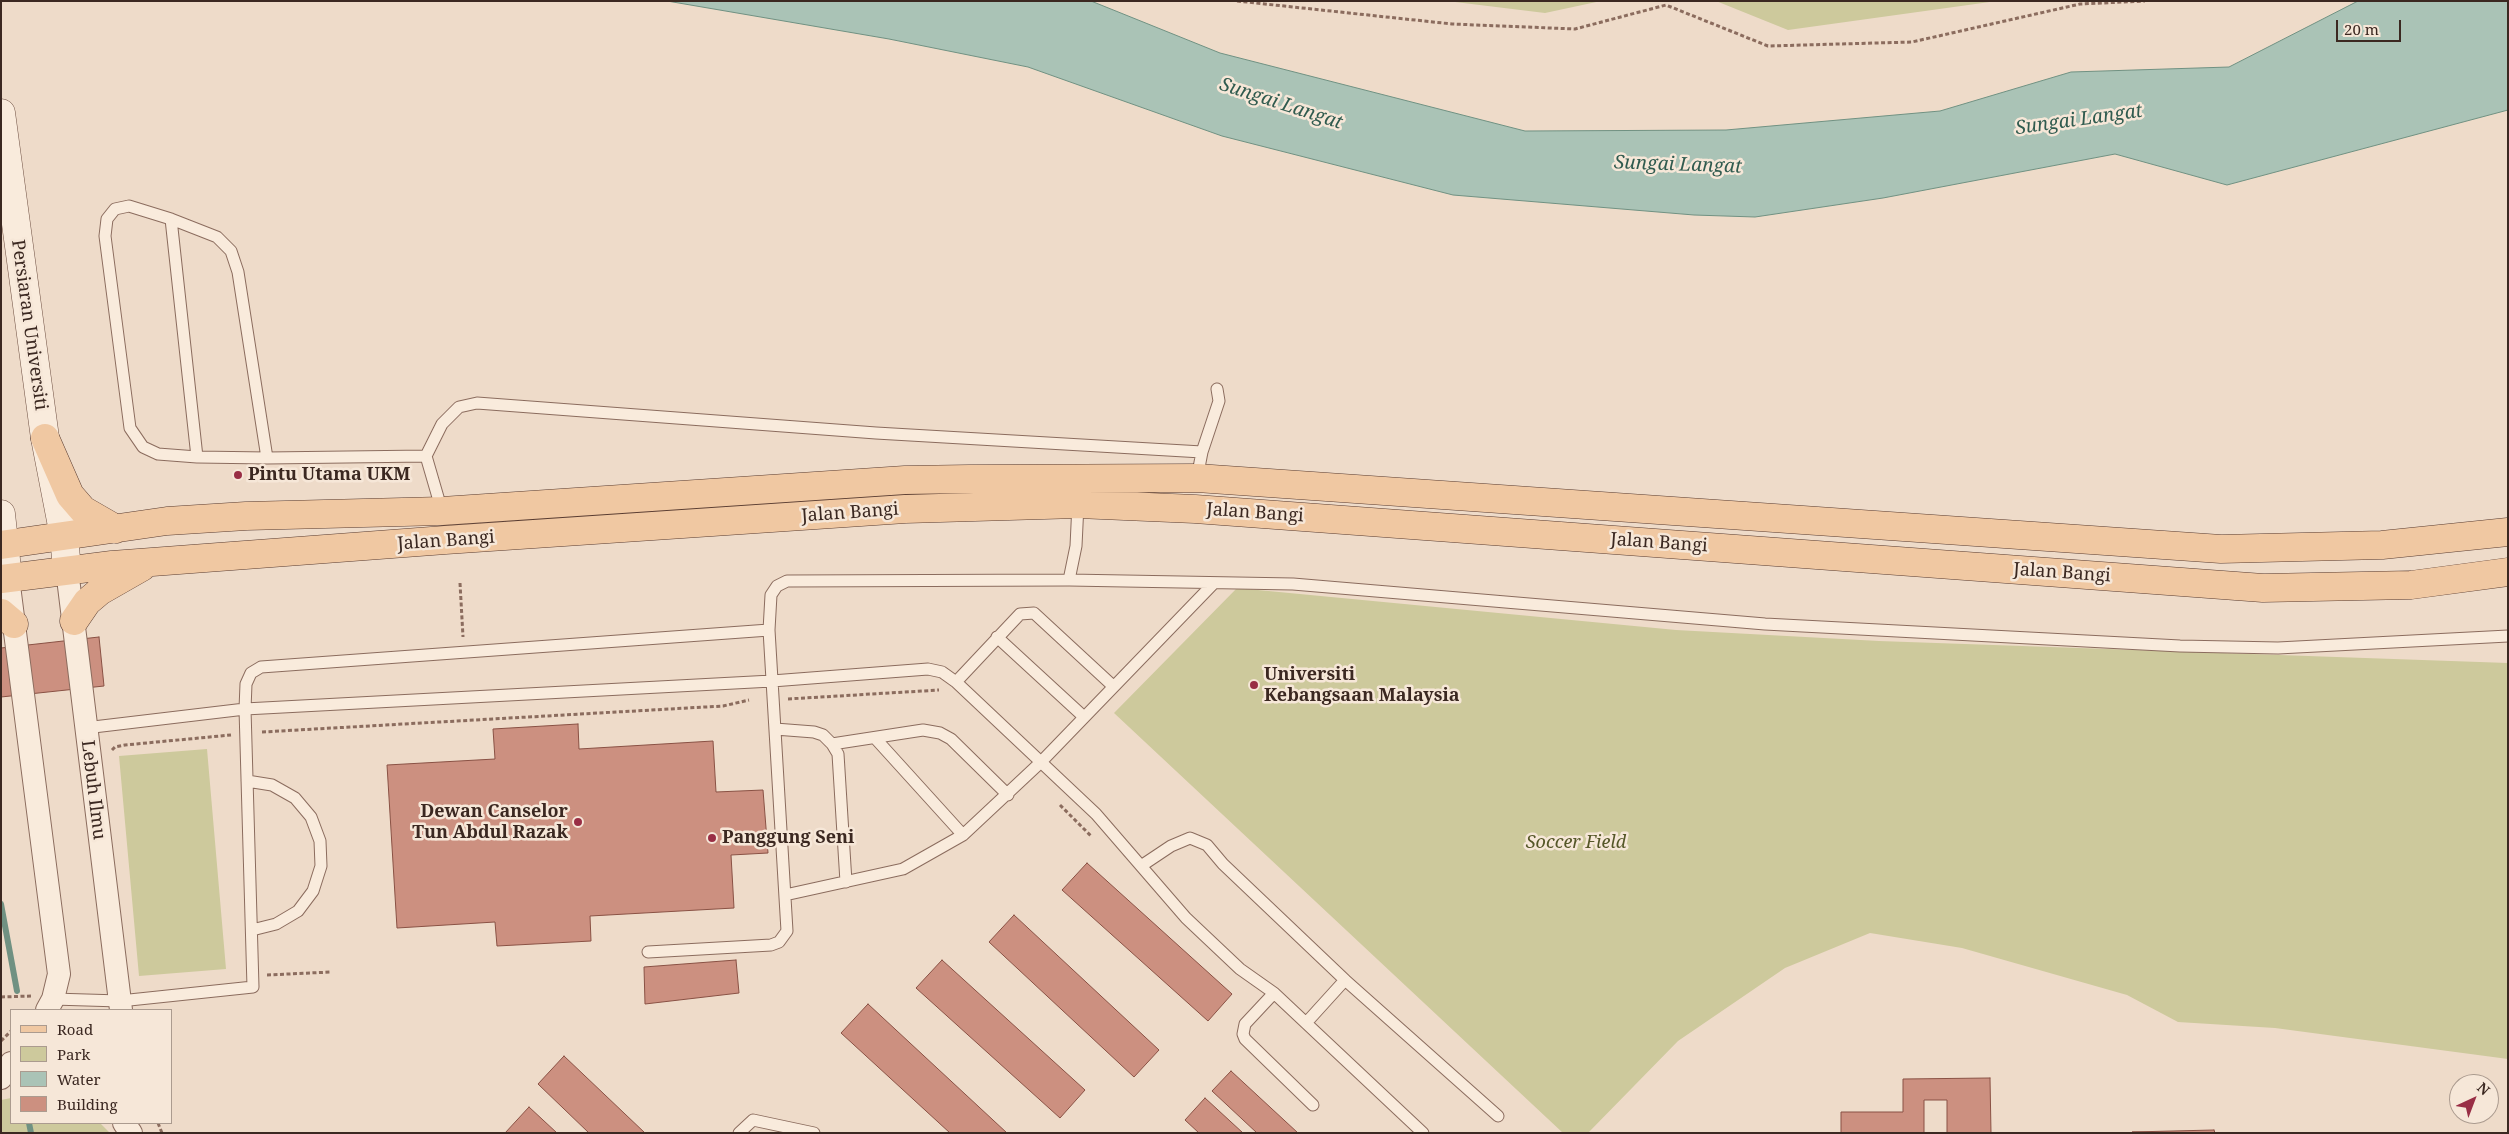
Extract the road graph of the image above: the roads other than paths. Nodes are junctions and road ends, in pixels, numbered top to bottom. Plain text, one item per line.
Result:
1 (1, 113) edge
2 (172, 219) junction
3 (1217, 389) dead end
4 (44, 438) junction
5 (426, 456) junction
6 (197, 457) junction
7 (267, 458) junction
8 (1199, 465) junction
9 (1078, 504) junction
10 (442, 511) junction
11 (1, 514) edge
12 (116, 529) junction
13 (2508, 532) edge
14 (64, 536) junction
15 (3, 545) edge
16 (147, 564) junction
17 (68, 570) junction
18 (2508, 572) edge
19 (5, 578) edge
20 (1069, 580) junction
21 (1214, 583) junction
22 (8, 618) edge
23 (74, 621) junction
24 (769, 630) junction
25 (2508, 636) edge
26 (997, 637) junction
27 (772, 681) junction
28 (956, 682) junction
29 (1113, 686) junction
30 (245, 709) junction
31 (1084, 716) junction
32 (85, 728) junction
33 (775, 728) junction
34 (875, 738) junction
35 (832, 744) junction
36 (1041, 762) junction
37 (247, 781) junction
38 (1008, 795) junction
39 (963, 835) junction
40 (1141, 866) junction
41 (846, 882) junction
42 (785, 895) junction
43 (252, 930) junction
44 (648, 952) dead end
45 (1345, 980) junction
46 (1274, 993) junction
47 (50, 1005) edge
48 (120, 1006) edge
49 (1306, 1023) junction
50 (10, 1066) edge
51 (1, 1080) edge
52 (1313, 1105) dead end
53 (1498, 1116) dead end
54 (738, 1133) edge
55 (814, 1133) edge
56 (1423, 1133) edge

1 - 4 main road, Persiaran Universiti
2 - 6 lane
2 - 6 lane
2 - 7 lane
3 - 8 lane
4 - 12 main road
4 - 14 main road, Persiaran Universiti
5 - 7 lane
5 - 8 lane
5 - 10 lane
6 - 7 lane
8 - 10 main road, Jalan Bangi
8 - 13 main road, Jalan Bangi
9 - 16 main road, Jalan Bangi
9 - 18 main road, Jalan Bangi
9 - 20 lane
10 - 12 main road, Jalan Bangi
11 - 15 main road
12 - 14 main road, Jalan Bangi
14 - 15 main road, Jalan Bangi
14 - 17 main road, Persiaran Universiti
15 - 19 main road
16 - 17 main road, Jalan Bangi
16 - 23 main road
17 - 19 main road, Jalan Bangi
17 - 23 street, Lebuh Ilmu
19 - 22 street
20 - 21 lane
20 - 24 lane
21 - 25 lane
21 - 29 lane
22 - 47 street
23 - 32 street, Lebuh Ilmu
24 - 27 lane
24 - 30 lane
26 - 28 lane
26 - 29 lane
26 - 31 lane
27 - 28 lane
27 - 30 lane
27 - 33 lane
28 - 36 lane
29 - 31 lane
30 - 32 lane
30 - 37 lane
31 - 36 lane
32 - 48 street, Lebuh Ilmu
33 - 35 lane
33 - 42 lane
34 - 35 lane
34 - 38 lane
34 - 39 lane
35 - 41 lane
36 - 38 lane
36 - 40 lane
37 - 43 lane
37 - 43 lane
38 - 39 lane
39 - 41 lane
40 - 45 lane
40 - 46 lane
41 - 42 lane
42 - 44 lane
43 - 48 lane
45 - 49 lane
45 - 53 lane
46 - 49 lane
46 - 52 lane
47 - 48 lane
49 - 56 lane
50 - 51 street
54 - 55 lane

